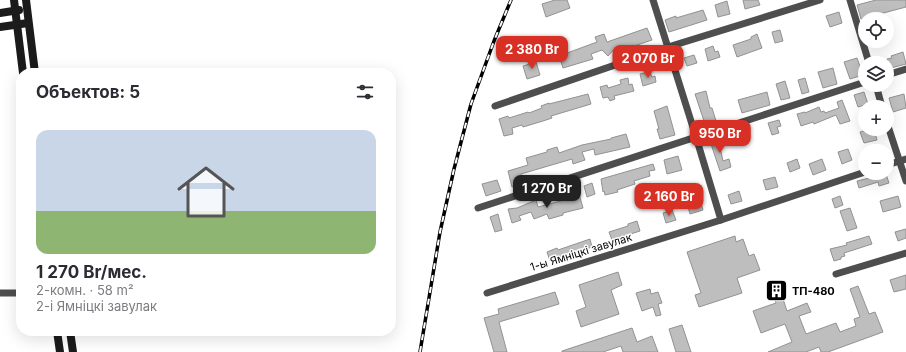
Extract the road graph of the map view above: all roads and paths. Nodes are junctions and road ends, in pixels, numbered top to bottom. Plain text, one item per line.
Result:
1 (14, 0) edge
2 (653, 0) edge
3 (820, 0) edge
4 (850, 0) edge
5 (26, 4) edge
6 (15, 10) junction
7 (0, 13) edge
8 (28, 23) junction
9 (17, 24) junction
10 (0, 26) edge
11 (668, 47) junction
12 (867, 56) edge
13 (22, 68) edge
14 (34, 68) edge
15 (906, 69) edge
16 (894, 73) edge
17 (858, 84) edge
18 (495, 106) dead end
19 (893, 136) edge
20 (696, 137) junction
21 (902, 160) edge
22 (858, 174) edge
23 (906, 182) edge
24 (478, 208) dead end
25 (721, 220) junction
26 (906, 253) edge
27 (836, 274) dead end
28 (0, 293) edge
29 (16, 293) edge
30 (487, 293) dead end
31 (58, 336) edge
32 (71, 336) edge
33 (60, 352) edge
34 (73, 352) edge

1 - 6 main road
2 - 11 street
3 - 11 street
4 - 12 street
5 - 6 main road
5 - 8 main road
6 - 7 main road
6 - 9 main road
8 - 9 main road
8 - 14 main road
9 - 10 main road
9 - 13 main road
11 - 18 street
11 - 20 street
15 - 16 street
17 - 20 street
19 - 21 street
20 - 24 street
20 - 25 street
21 - 23 street
22 - 25 street, 1-ы Ямніцкі завулак
25 - 30 street, 1-ы Ямніцкі завулак
26 - 27 street
28 - 29 street
31 - 33 main road
32 - 34 main road

